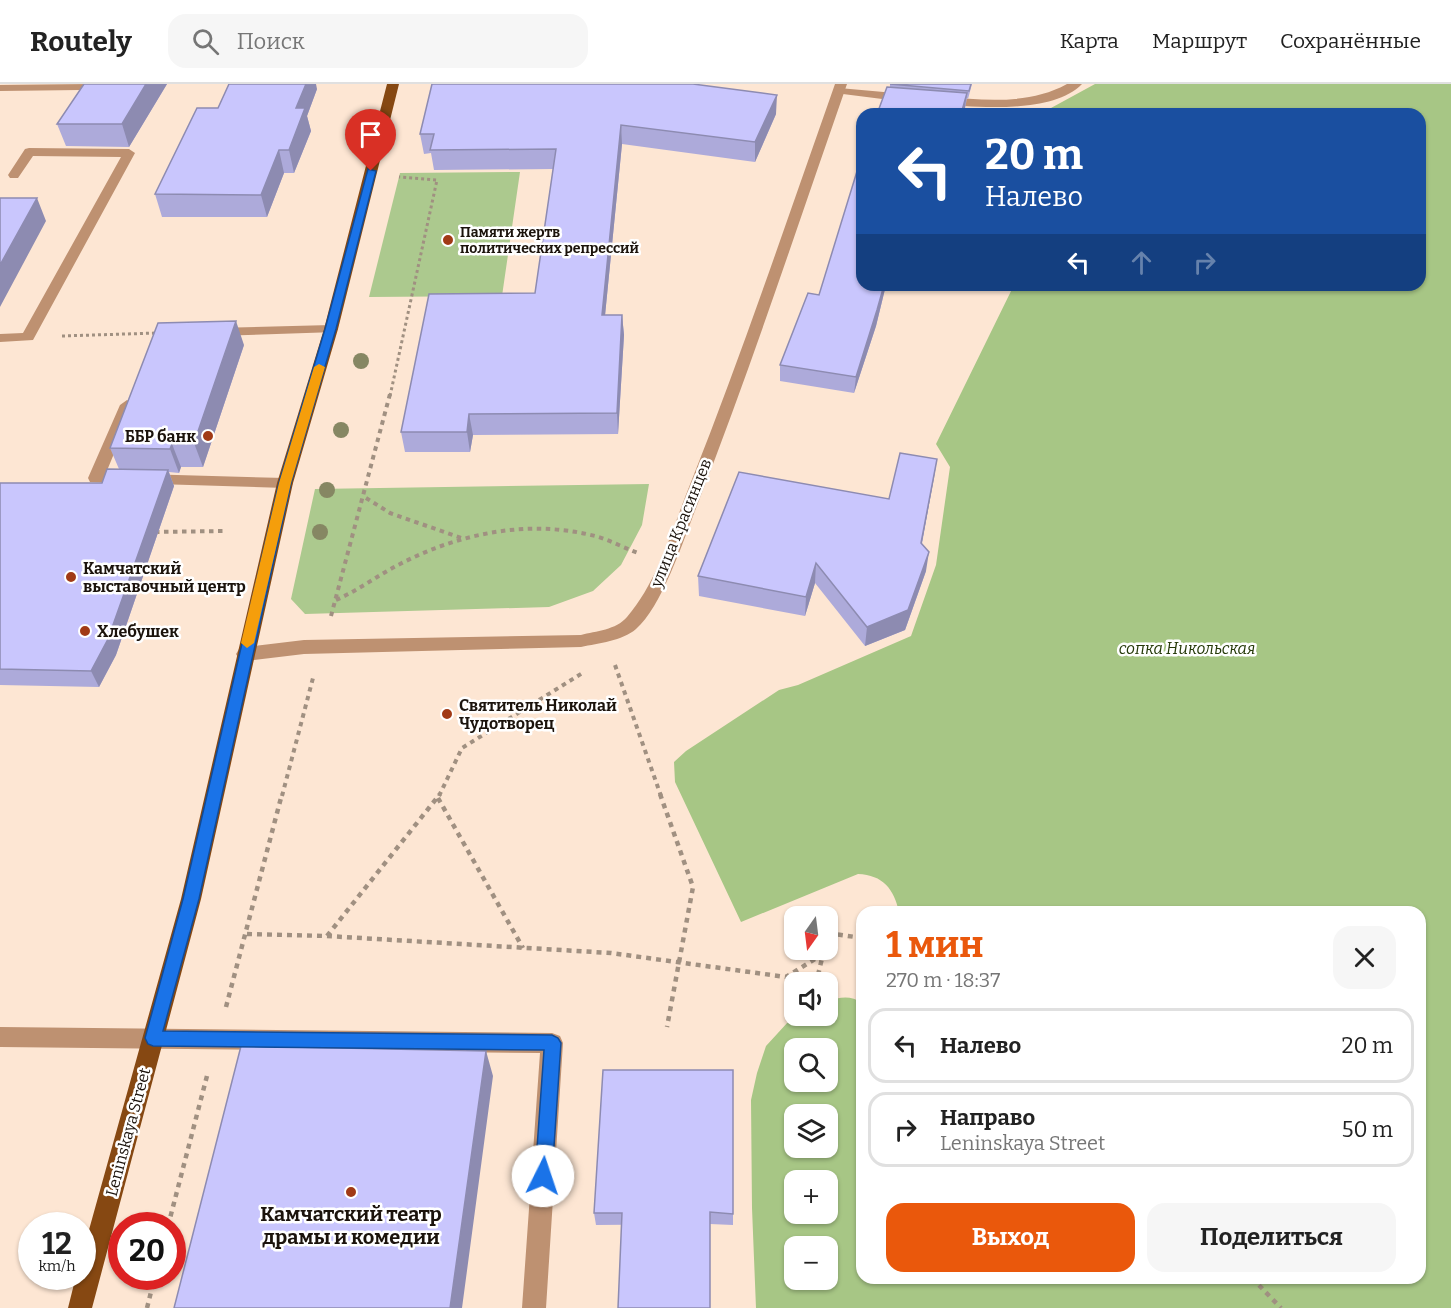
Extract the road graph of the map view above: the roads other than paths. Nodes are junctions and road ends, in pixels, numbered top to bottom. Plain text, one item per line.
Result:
1 (82, 84) edge
2 (393, 84) edge
3 (1076, 84) edge
4 (0, 88) edge
5 (840, 88) edge
6 (14, 175) dead end
7 (331, 329) junction
8 (157, 333) edge
9 (0, 338) edge
10 (131, 396) edge
11 (285, 483) junction
12 (245, 654) junction
13 (0, 1037) edge
14 (153, 1038) junction
15 (80, 1308) edge
16 (534, 1308) edge

1 - 4 street
2 - 7 main road, Leninskaya Street
3 - 5 street
5 - 12 street, улица Красинцев
6 - 9 street
7 - 8 street
7 - 11 main road, Leninskaya Street
10 - 11 street
11 - 12 main road, Leninskaya Street
12 - 14 main road, Leninskaya Street
13 - 14 street
14 - 15 main road, Leninskaya Street
14 - 16 street

